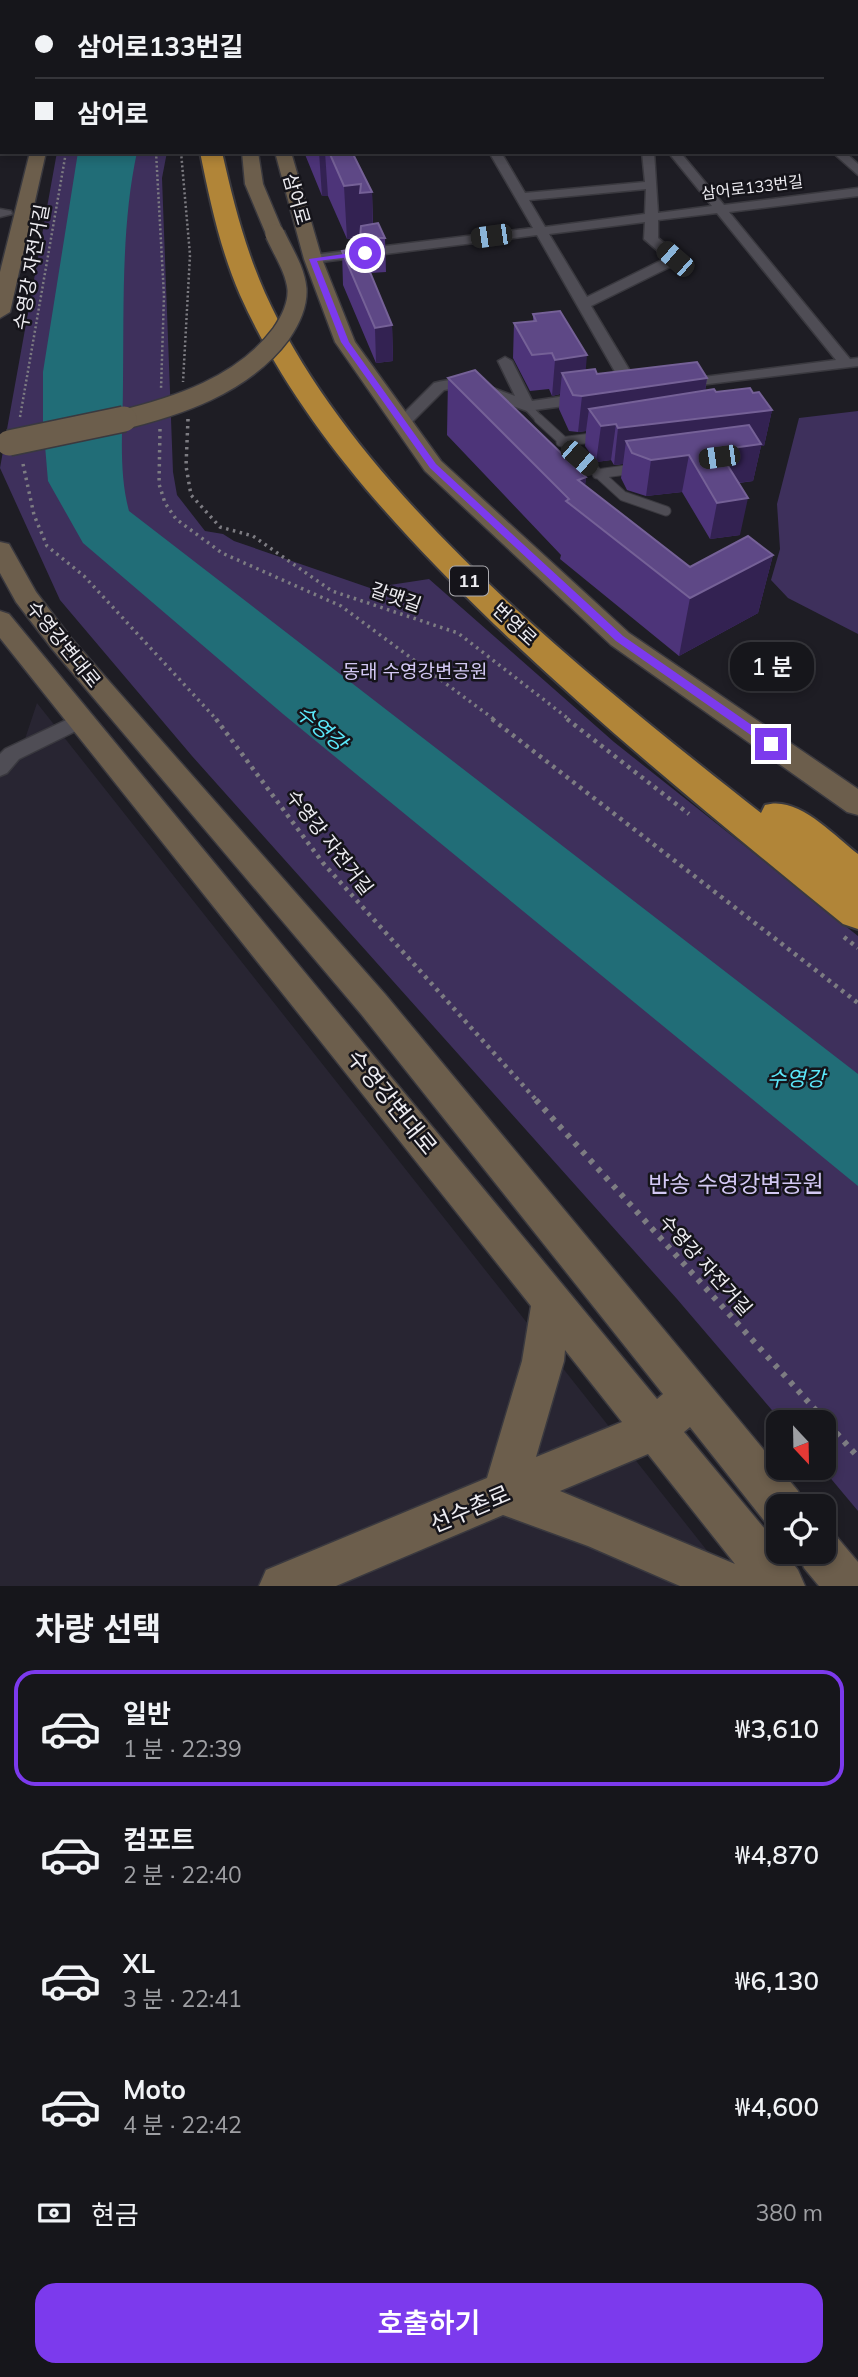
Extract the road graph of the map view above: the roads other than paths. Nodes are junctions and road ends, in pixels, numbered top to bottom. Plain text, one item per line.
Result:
1 (21, 154) edge
2 (38, 154) edge
3 (211, 154) edge
4 (229, 154) edge
5 (250, 154) edge
6 (284, 154) edge
7 (496, 154) edge
8 (648, 154) edge
9 (676, 154) edge
10 (840, 154) edge
11 (858, 171) edge
12 (652, 185) junction
13 (858, 192) edge
14 (522, 197) junction
15 (720, 209) junction
16 (3, 213) edge
17 (651, 217) junction
18 (542, 229) junction
19 (0, 237) edge
20 (313, 259) junction
21 (584, 304) junction
22 (0, 312) edge
23 (505, 361) dead end
24 (852, 362) edge
25 (634, 391) junction
26 (527, 406) junction
27 (402, 423) junction
28 (612, 435) edge
29 (561, 442) junction
30 (10, 446) edge
31 (637, 469) edge
32 (597, 474) junction
33 (666, 511) dead end
34 (0, 550) edge
35 (0, 621) edge
36 (81, 720) junction
37 (4, 758) edge
38 (858, 804) edge
39 (858, 876) edge
40 (847, 922) edge
41 (552, 1300) junction
42 (692, 1396) junction
43 (656, 1429) junction
44 (504, 1494) junction
45 (771, 1494) edge
46 (830, 1564) edge
47 (282, 1586) edge
48 (733, 1586) edge
49 (782, 1586) edge
50 (849, 1586) edge

1 - 16 main road
2 - 22 main road
3 - 40 highway, 번영로 / 11
4 - 39 highway, 번영로 / 11
5 - 30 main road, bridge
6 - 20 main road, 삼어로
7 - 14 street
8 - 12 street
9 - 15 street
10 - 11 street
12 - 14 street
12 - 17 street
13 - 15 street, 삼어로133번길
14 - 18 street
15 - 17 street, 삼어로133번길
15 - 24 street
16 - 19 main road
17 - 18 street, 삼어로133번길
17 - 21 street
18 - 20 street, 삼어로133번길
18 - 21 street
20 - 27 main road, 삼어로
21 - 25 street
23 - 26 street
24 - 25 street
25 - 26 street
26 - 27 street
26 - 29 lane
27 - 38 main road, 삼어로
28 - 29 lane
29 - 32 lane
31 - 32 lane
32 - 33 lane
34 - 42 main road, 수영강변대로
35 - 36 main road, 수영강변대로
36 - 37 street
36 - 41 main road, 수영강변대로
41 - 43 main road, 수영강변대로
41 - 44 main road
42 - 43 main road, 선수촌로
42 - 45 main road, 수영강변대로
43 - 44 main road, 선수촌로
43 - 49 main road, 수영강변대로
44 - 47 main road, 선수촌로
44 - 48 main road
46 - 50 main road

